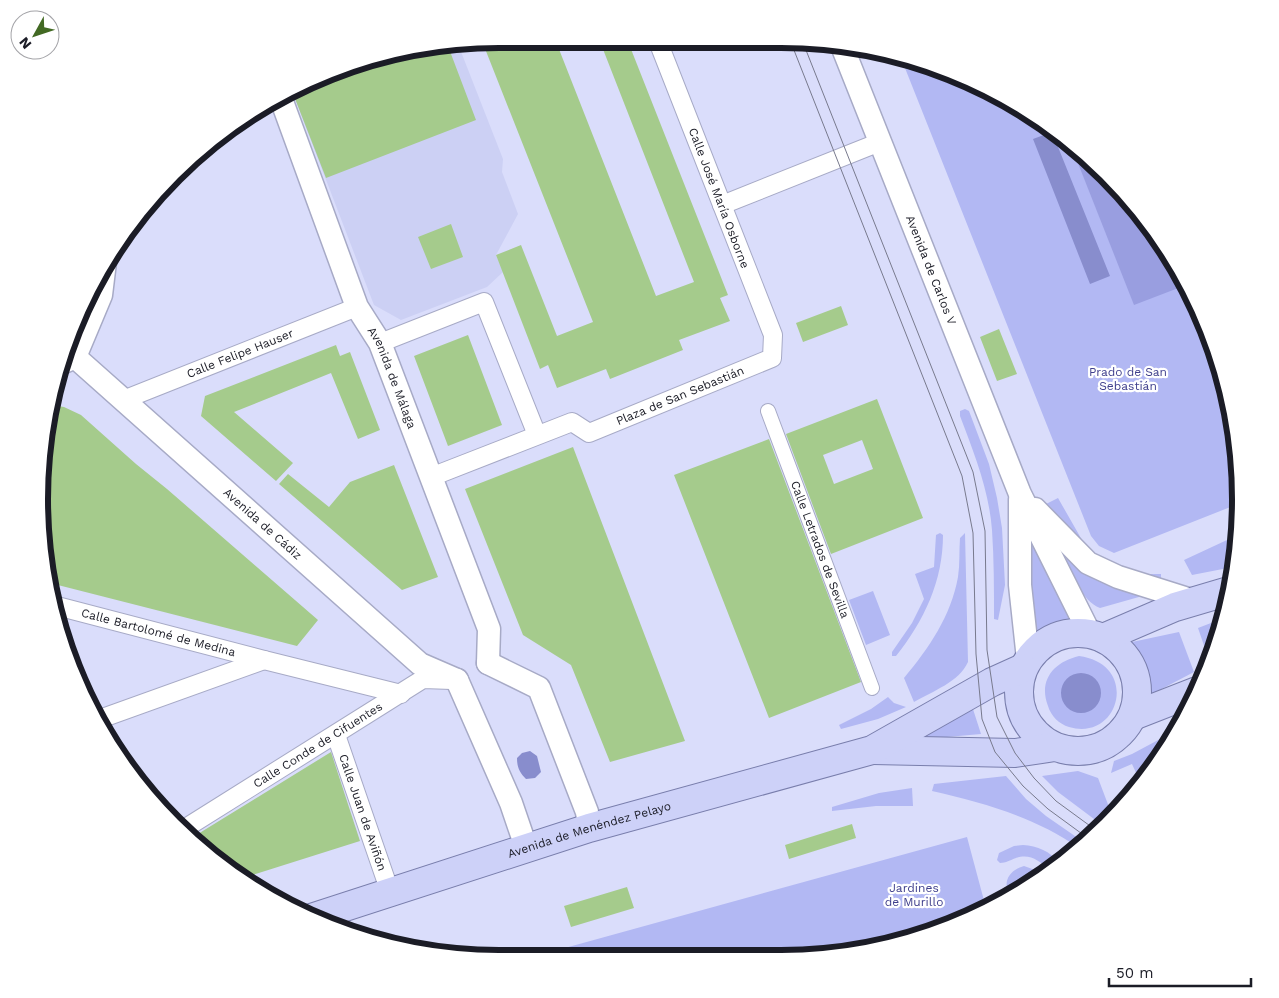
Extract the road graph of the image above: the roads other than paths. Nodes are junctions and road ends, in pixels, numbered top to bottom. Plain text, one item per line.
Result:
1 (661, 48) edge
2 (844, 52) edge
3 (283, 103) edge
4 (880, 142) junction
5 (722, 206) junction
6 (102, 283) edge
7 (91, 305) edge
8 (358, 307) junction
9 (90, 320) junction
10 (76, 341) edge
11 (380, 343) junction
12 (71, 354) edge
13 (772, 358) joint
14 (123, 400) junction
15 (768, 411) dead end
16 (537, 435) junction
17 (431, 477) junction
18 (1020, 494) junction
19 (1222, 593) edge
20 (1194, 601) junction
21 (61, 607) edge
22 (1096, 636) junction
23 (264, 660) junction
24 (488, 663) junction
25 (1026, 664) junction
26 (457, 680) junction
27 (872, 688) dead end
28 (401, 694) junction
29 (1187, 695) edge
30 (1133, 716) junction
31 (104, 717) edge
32 (336, 735) junction
33 (1055, 747) junction
34 (872, 750) junction
35 (189, 826) edge
36 (589, 828) junction
37 (526, 847) junction
38 (390, 892) junction
39 (322, 914) edge

1 - 5 street, Calle José María Osborne
2 - 4 street, Avenida de Carlos V
3 - 8 street, Avenida de Málaga
4 - 5 street
4 - 18 street, Avenida de Carlos V
5 - 13 street, Calle José María Osborne
6 - 9 street
7 - 9 street
8 - 11 street, Avenida de Málaga
8 - 14 street, Calle Felipe Hauser
9 - 10 street
11 - 16 street
11 - 17 street, Avenida de Málaga
12 - 14 street, Avenida de Cádiz
13 - 16 street, Plaza de San Sebastián
14 - 26 street, Avenida de Cádiz
15 - 27 street, Calle Letrados de Sevilla
16 - 17 street
17 - 24 street, Avenida de Málaga
18 - 20 street
18 - 22 street, Avenida de Carlos V
18 - 25 street
19 - 20 main road
20 - 22 main road
21 - 23 street, Calle Bartolomé de Medina
22 - 25 main road
22 - 30 main road
23 - 28 street, Calle Bartolomé de Medina
23 - 31 street, Calle Bartolomé de Medina
24 - 26 street
24 - 36 street
25 - 33 main road
25 - 34 main road
26 - 28 street, Calle Conde de Cifuentes
26 - 37 street
28 - 32 street, Calle Conde de Cifuentes
29 - 30 main road
30 - 33 main road
32 - 35 street, Calle Conde de Cifuentes
32 - 38 street, Calle Juan de Aviñón
33 - 34 main road
34 - 36 main road, Avenida de Menéndez Pelayo
36 - 37 main road, Avenida de Menéndez Pelayo
37 - 38 main road, Avenida de Menéndez Pelayo
38 - 39 main road, Avenida de Menéndez Pelayo

